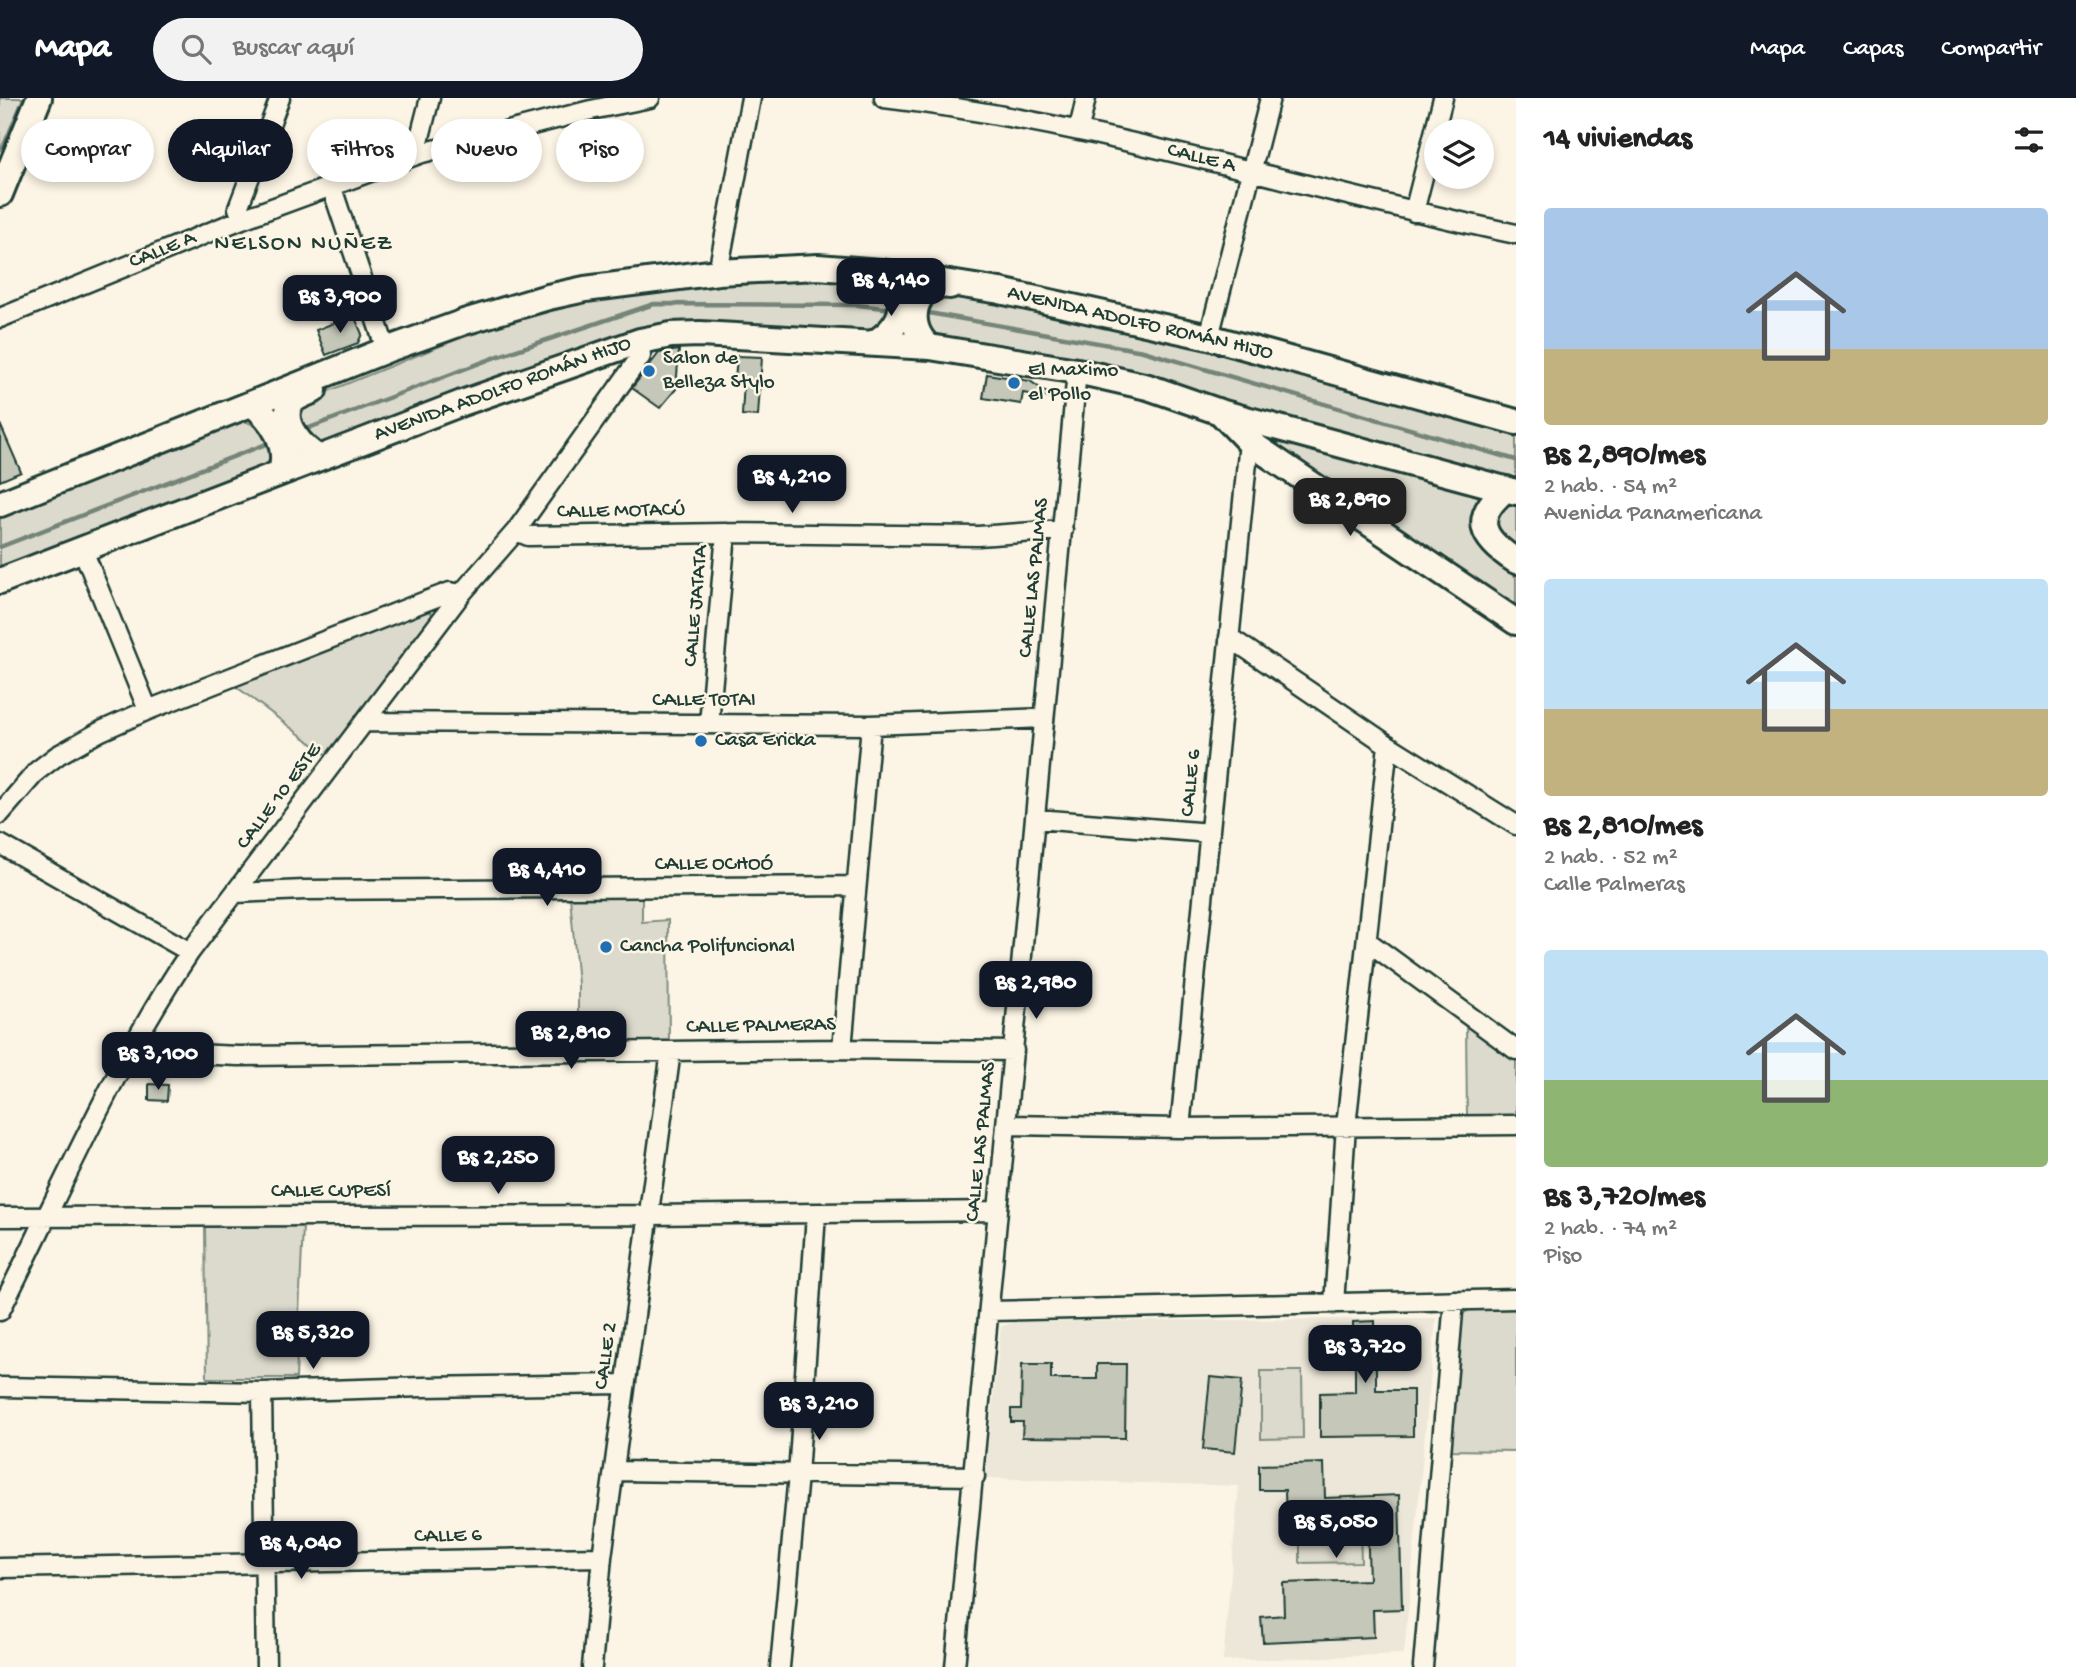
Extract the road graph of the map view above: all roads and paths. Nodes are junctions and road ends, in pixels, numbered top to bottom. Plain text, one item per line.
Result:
1 (39, 98) edge
2 (280, 98) edge
3 (430, 98) edge
4 (650, 98) edge
5 (751, 98) edge
6 (884, 98) edge
7 (1086, 98) edge
8 (1270, 98) edge
9 (1443, 98) edge
10 (922, 100) edge
11 (589, 104) edge
12 (1079, 129) junction
13 (422, 153) junction
14 (1252, 172) junction
15 (331, 185) junction
16 (0, 194) edge
17 (1413, 212) junction
18 (242, 219) junction
19 (1516, 234) edge
20 (718, 272) junction
21 (886, 276) junction
22 (1000, 291) junction
23 (0, 318) edge
24 (464, 322) junction
25 (1209, 337) junction
26 (878, 340) junction
27 (640, 341) junction
28 (927, 345) junction
29 (386, 350) junction
30 (1077, 371) junction
31 (258, 409) junction
32 (1220, 412) junction
33 (1516, 422) edge
34 (1249, 442) junction
35 (314, 454) junction
36 (282, 467) junction
37 (1511, 490) edge
38 (0, 505) edge
39 (1063, 530) junction
40 (516, 531) junction
41 (726, 533) junction
42 (82, 548) junction
43 (1516, 561) edge
44 (0, 581) edge
45 (461, 594) junction
46 (1516, 622) edge
47 (1229, 637) junction
48 (148, 710) junction
49 (1044, 718) junction
50 (364, 722) junction
51 (709, 724) junction
52 (871, 725) junction
53 (1388, 746) junction
54 (0, 814) edge
55 (1037, 819) junction
56 (1516, 825) edge
57 (1210, 833) junction
58 (0, 844) edge
59 (856, 886) junction
60 (236, 893) junction
61 (1367, 941) junction
62 (190, 952) junction
63 (842, 1049) junction
64 (1516, 1050) edge
65 (130, 1051) junction
66 (671, 1051) junction
67 (1014, 1051) junction
68 (1008, 1125) junction
69 (1516, 1125) edge
70 (1346, 1126) junction
71 (1180, 1128) junction
72 (997, 1211) junction
73 (816, 1214) junction
74 (49, 1215) junction
75 (650, 1215) junction
76 (0, 1217) edge
77 (1516, 1299) edge
78 (1454, 1300) junction
79 (1334, 1304) junction
80 (0, 1311) edge
81 (989, 1311) junction
82 (625, 1384) junction
83 (0, 1387) edge
84 (261, 1392) junction
85 (615, 1472) junction
86 (798, 1475) junction
87 (975, 1476) junction
88 (602, 1557) junction
89 (265, 1563) junction
90 (0, 1568) edge
91 (266, 1667) edge
92 (592, 1667) edge
93 (780, 1667) edge
94 (955, 1667) edge
95 (1423, 1667) edge

1 - 16 main road
2 - 18 street
3 - 13 street
4 - 11 street, CALLE A
5 - 20 street
6 - 10 street, CALLE A
7 - 12 street
8 - 14 street
9 - 17 street
10 - 12 street, CALLE A
11 - 13 street, CALLE A
12 - 14 street, CALLE A
13 - 15 street, CALLE A
14 - 17 street, CALLE A
14 - 25 street
15 - 18 street, CALLE A
15 - 29 street
17 - 19 street, CALLE A
18 - 23 street, CALLE A
20 - 21 main road, AVENIDA ADOLFO ROMÁN HIJO
20 - 24 main road, AVENIDA ADOLFO ROMÁN HIJO
21 - 22 main road, AVENIDA ADOLFO ROMÁN HIJO
21 - 26 main road
22 - 25 main road, AVENIDA ADOLFO ROMÁN HIJO
22 - 28 main road
24 - 29 main road, AVENIDA ADOLFO ROMÁN HIJO
24 - 35 main road
25 - 33 main road, AVENIDA ADOLFO ROMÁN HIJO
26 - 27 main road, AVENIDA ADOLFO ROMÁN HIJO
26 - 28 main road, AVENIDA ADOLFO ROMÁN HIJO
27 - 35 main road, AVENIDA ADOLFO ROMÁN HIJO
27 - 40 street, CALLE 10 ESTE
28 - 30 main road, AVENIDA ADOLFO ROMÁN HIJO
29 - 31 main road, AVENIDA ADOLFO ROMÁN HIJO
30 - 32 main road, AVENIDA ADOLFO ROMÁN HIJO
30 - 39 street, CALLE LAS PALMAS
31 - 36 main road
31 - 38 main road, AVENIDA ADOLFO ROMÁN HIJO
32 - 34 main road
32 - 37 main road, AVENIDA ADOLFO ROMÁN HIJO
34 - 46 main road
34 - 47 street, CALLE 6
35 - 36 main road, AVENIDA ADOLFO ROMÁN HIJO
36 - 42 main road, AVENIDA ADOLFO ROMÁN HIJO
37 - 43 main road
39 - 41 street, CALLE MOTACÚ
39 - 49 street, CALLE LAS PALMAS
40 - 41 street, CALLE MOTACÚ
40 - 45 street, CALLE 10 ESTE
41 - 51 street, CALLE JATATA
42 - 44 main road, AVENIDA ADOLFO ROMÁN HIJO
42 - 48 street
45 - 48 street
45 - 50 street, CALLE 10 ESTE
47 - 53 street
47 - 57 street, CALLE 6
48 - 54 street
49 - 52 street, CALLE TOTAI
49 - 55 street, CALLE LAS PALMAS
50 - 51 street, CALLE TOTAI
50 - 60 street, CALLE 10 ESTE
51 - 52 street, CALLE TOTAI
52 - 59 street
53 - 56 street
53 - 61 street
55 - 57 street
55 - 67 street, CALLE LAS PALMAS
57 - 71 street, CALLE 6
58 - 62 street
59 - 60 street, CALLE OCHOÓ
59 - 63 street
60 - 62 street, CALLE 10 ESTE
61 - 64 street
61 - 70 street
62 - 65 street, CALLE 10 ESTE
63 - 66 street, CALLE PALMERAS
63 - 67 street, CALLE PALMERAS
65 - 66 street, CALLE PALMERAS
65 - 74 street, CALLE 10 ESTE
66 - 75 street, CALLE 2
67 - 68 street, CALLE LAS PALMAS
68 - 71 street
68 - 72 street, CALLE LAS PALMAS
69 - 70 street
70 - 71 street
70 - 79 street
72 - 73 street, CALLE CUPESÍ
72 - 81 street, CALLE LAS PALMAS
73 - 75 street, CALLE CUPESÍ
73 - 86 street
74 - 75 street, CALLE CUPESÍ
74 - 76 street, CALLE CUPESÍ
74 - 80 street, CALLE 10 ESTE
75 - 82 street, CALLE 2
77 - 78 street
78 - 79 street
78 - 95 street
79 - 81 street
81 - 87 street, CALLE LAS PALMAS
82 - 84 street
82 - 85 street, CALLE 2
83 - 84 street
84 - 89 street
85 - 86 street
85 - 88 street, CALLE 2
86 - 87 street
86 - 93 street
87 - 94 street, CALLE LAS PALMAS
88 - 89 street, CALLE 6
88 - 92 street, CALLE 2
89 - 90 street, CALLE 6
89 - 91 street

